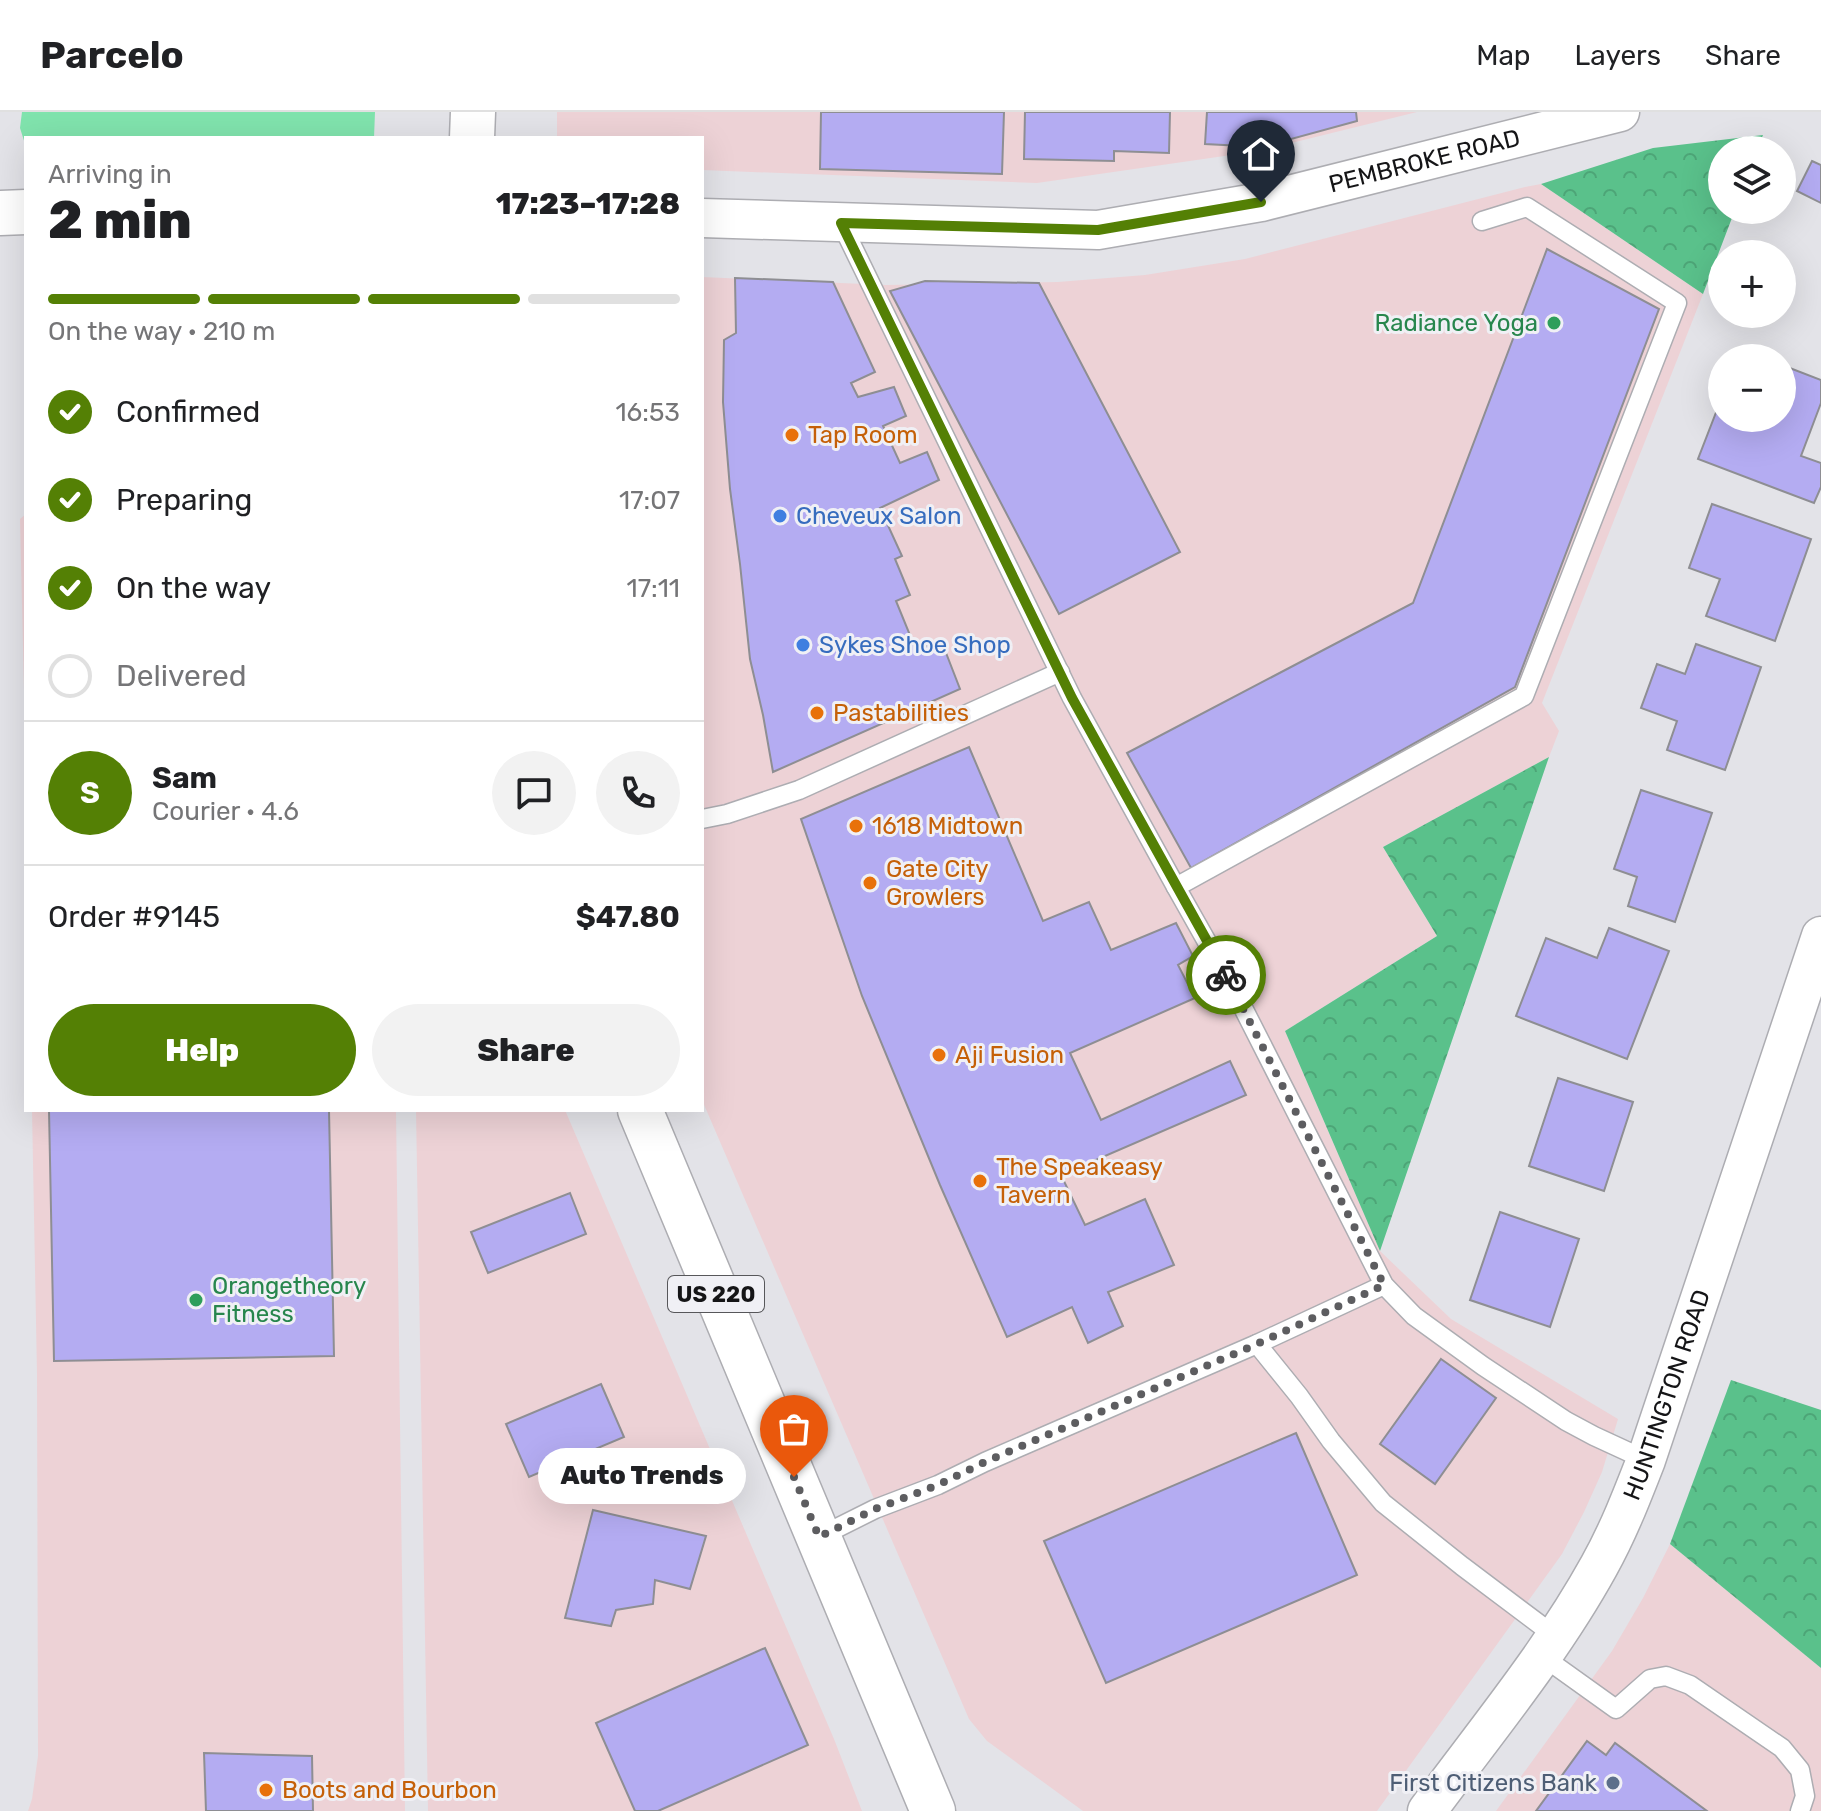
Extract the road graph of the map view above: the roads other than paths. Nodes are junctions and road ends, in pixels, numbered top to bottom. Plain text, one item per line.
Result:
1 (473, 112) edge
2 (1620, 112) edge
3 (472, 136) edge
4 (24, 212) edge
5 (0, 213) edge
6 (704, 218) edge
7 (1482, 221) dead end
8 (841, 223) junction
9 (1060, 672) junction
10 (704, 819) edge
11 (1176, 887) junction
12 (1821, 936) edge
13 (641, 1112) edge
14 (1384, 1285) junction
15 (1257, 1344) junction
16 (1646, 1460) junction
17 (819, 1537) junction
18 (1548, 1646) junction
19 (933, 1811) edge
20 (1427, 1811) edge
21 (1800, 1811) edge

1 - 3 main road
2 - 8 street, PEMBROKE ROAD
4 - 5 main road
6 - 8 street, PEMBROKE ROAD
7 - 11 lane
8 - 9 lane
9 - 10 lane
9 - 11 lane
11 - 14 lane
12 - 16 street, HUNTINGTON ROAD
13 - 17 main road, US 220
14 - 15 lane
14 - 16 lane
15 - 17 lane
15 - 18 lane
16 - 18 street, HUNTINGTON ROAD
17 - 19 main road, US 220
18 - 20 street, HUNTINGTON ROAD
18 - 21 lane

